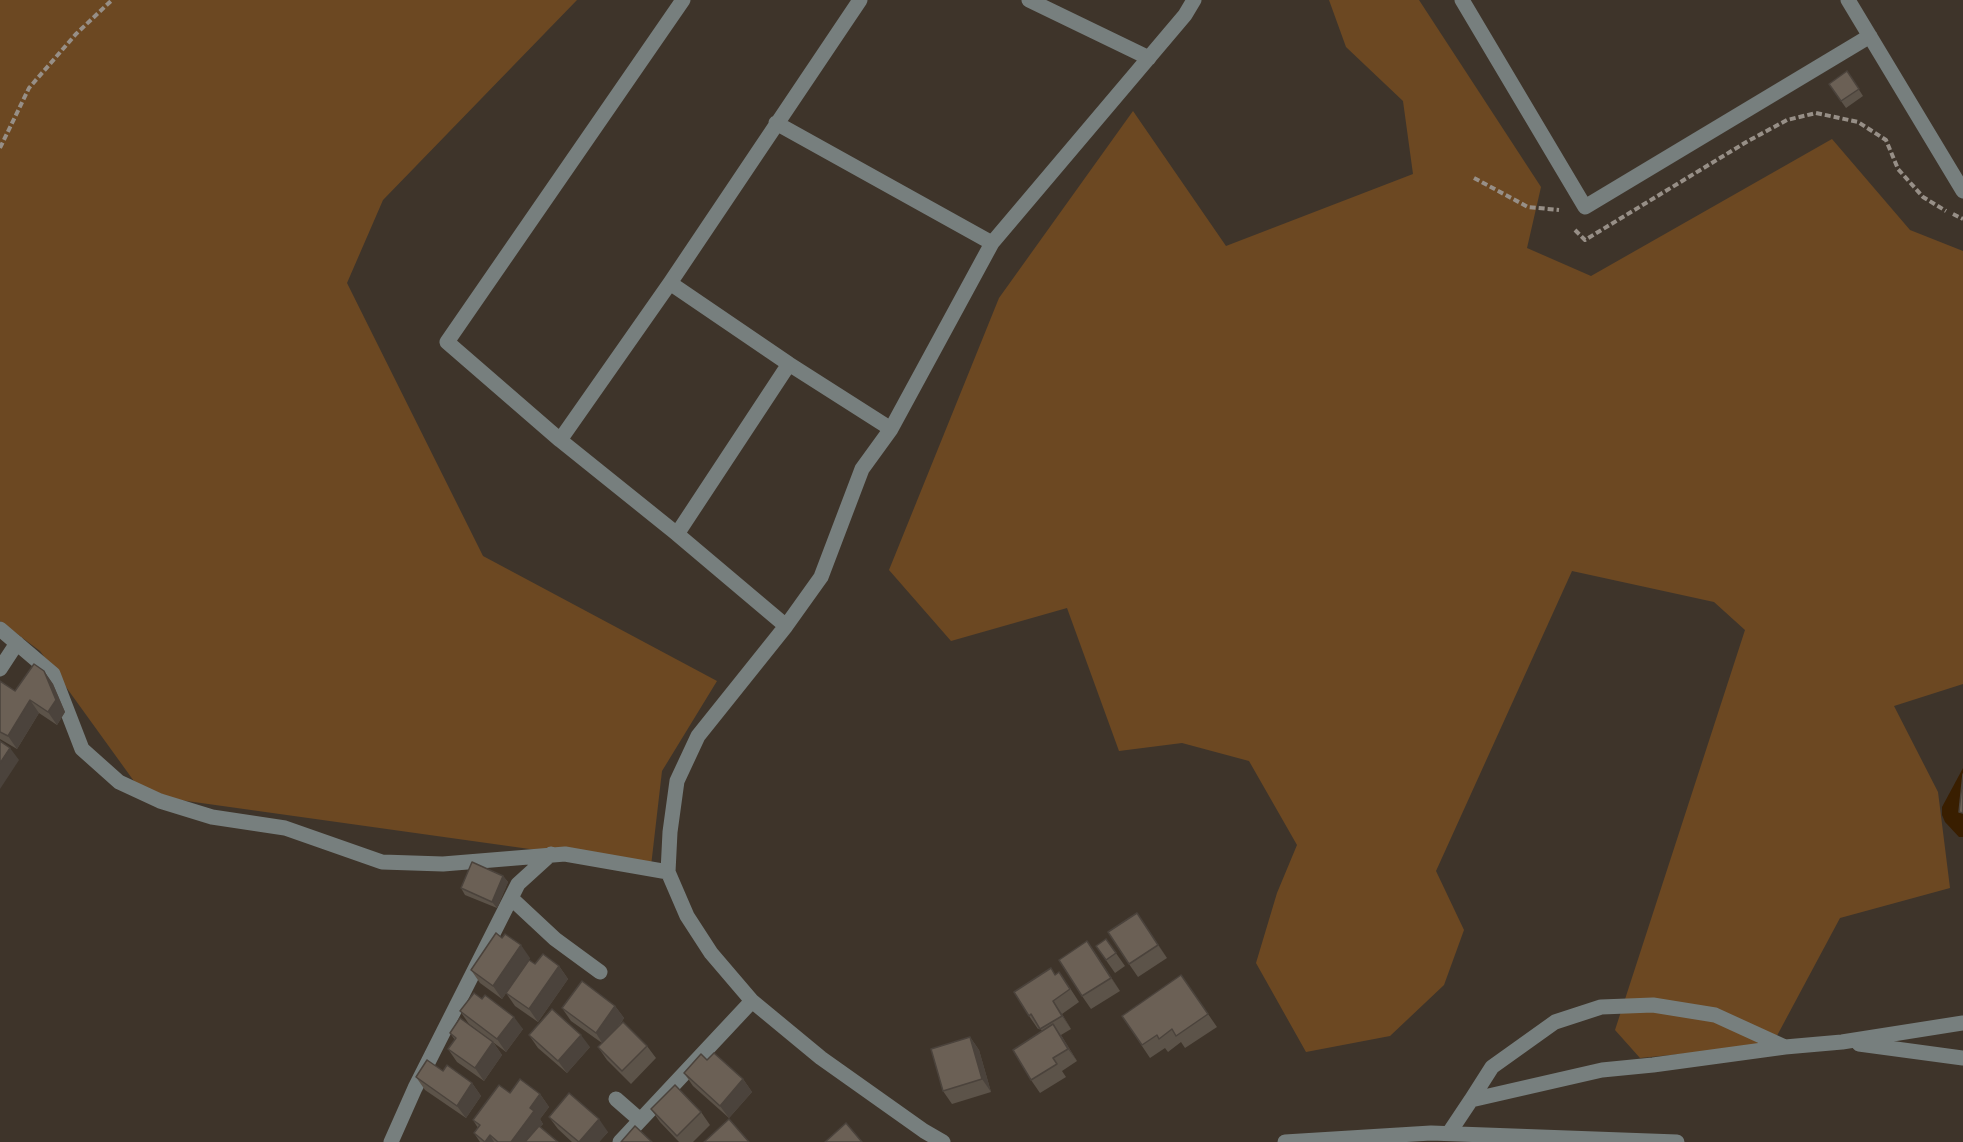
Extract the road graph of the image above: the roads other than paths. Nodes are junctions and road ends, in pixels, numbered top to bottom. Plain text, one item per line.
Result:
1 (683, 0) edge
2 (860, 0) edge
3 (1029, 0) edge
4 (1194, 0) edge
5 (1462, 0) edge
6 (1848, 0) edge
7 (1870, 36) junction
8 (1149, 58) junction
9 (776, 123) junction
10 (1963, 191) edge
11 (992, 243) junction
12 (670, 283) junction
13 (789, 364) junction
14 (891, 429) junction
15 (560, 440) junction
16 (677, 534) junction
17 (786, 626) junction
18 (0, 629) edge
19 (17, 643) junction
20 (0, 669) edge
21 (551, 854) junction
22 (668, 872) junction
23 (511, 898) junction
24 (600, 972) dead end
25 (752, 1001) junction
26 (1963, 1023) edge
27 (1842, 1042) junction
28 (1785, 1047) junction
29 (1963, 1058) edge
30 (616, 1099) dead end
31 (1471, 1100) junction
32 (640, 1120) junction
33 (1449, 1133) junction
34 (391, 1142) edge
35 (620, 1142) edge
36 (943, 1142) edge
37 (1285, 1142) edge
38 (1677, 1142) edge

1 - 15 street
2 - 9 street
3 - 8 street
4 - 8 street
5 - 7 street
6 - 7 street
7 - 10 street
8 - 11 street
9 - 11 street
9 - 12 street
11 - 14 street
12 - 13 street
12 - 15 street
13 - 14 street
13 - 16 street
14 - 17 street
15 - 16 street
16 - 17 street
17 - 22 street
18 - 19 street
19 - 20 street
19 - 21 street
21 - 22 street
21 - 23 street
22 - 25 street
23 - 24 street
23 - 34 street
25 - 32 street
25 - 36 street
26 - 27 street
27 - 28 street
27 - 29 street
28 - 31 street
28 - 31 street
30 - 32 street
31 - 33 street
32 - 35 street
33 - 37 street
33 - 38 street

